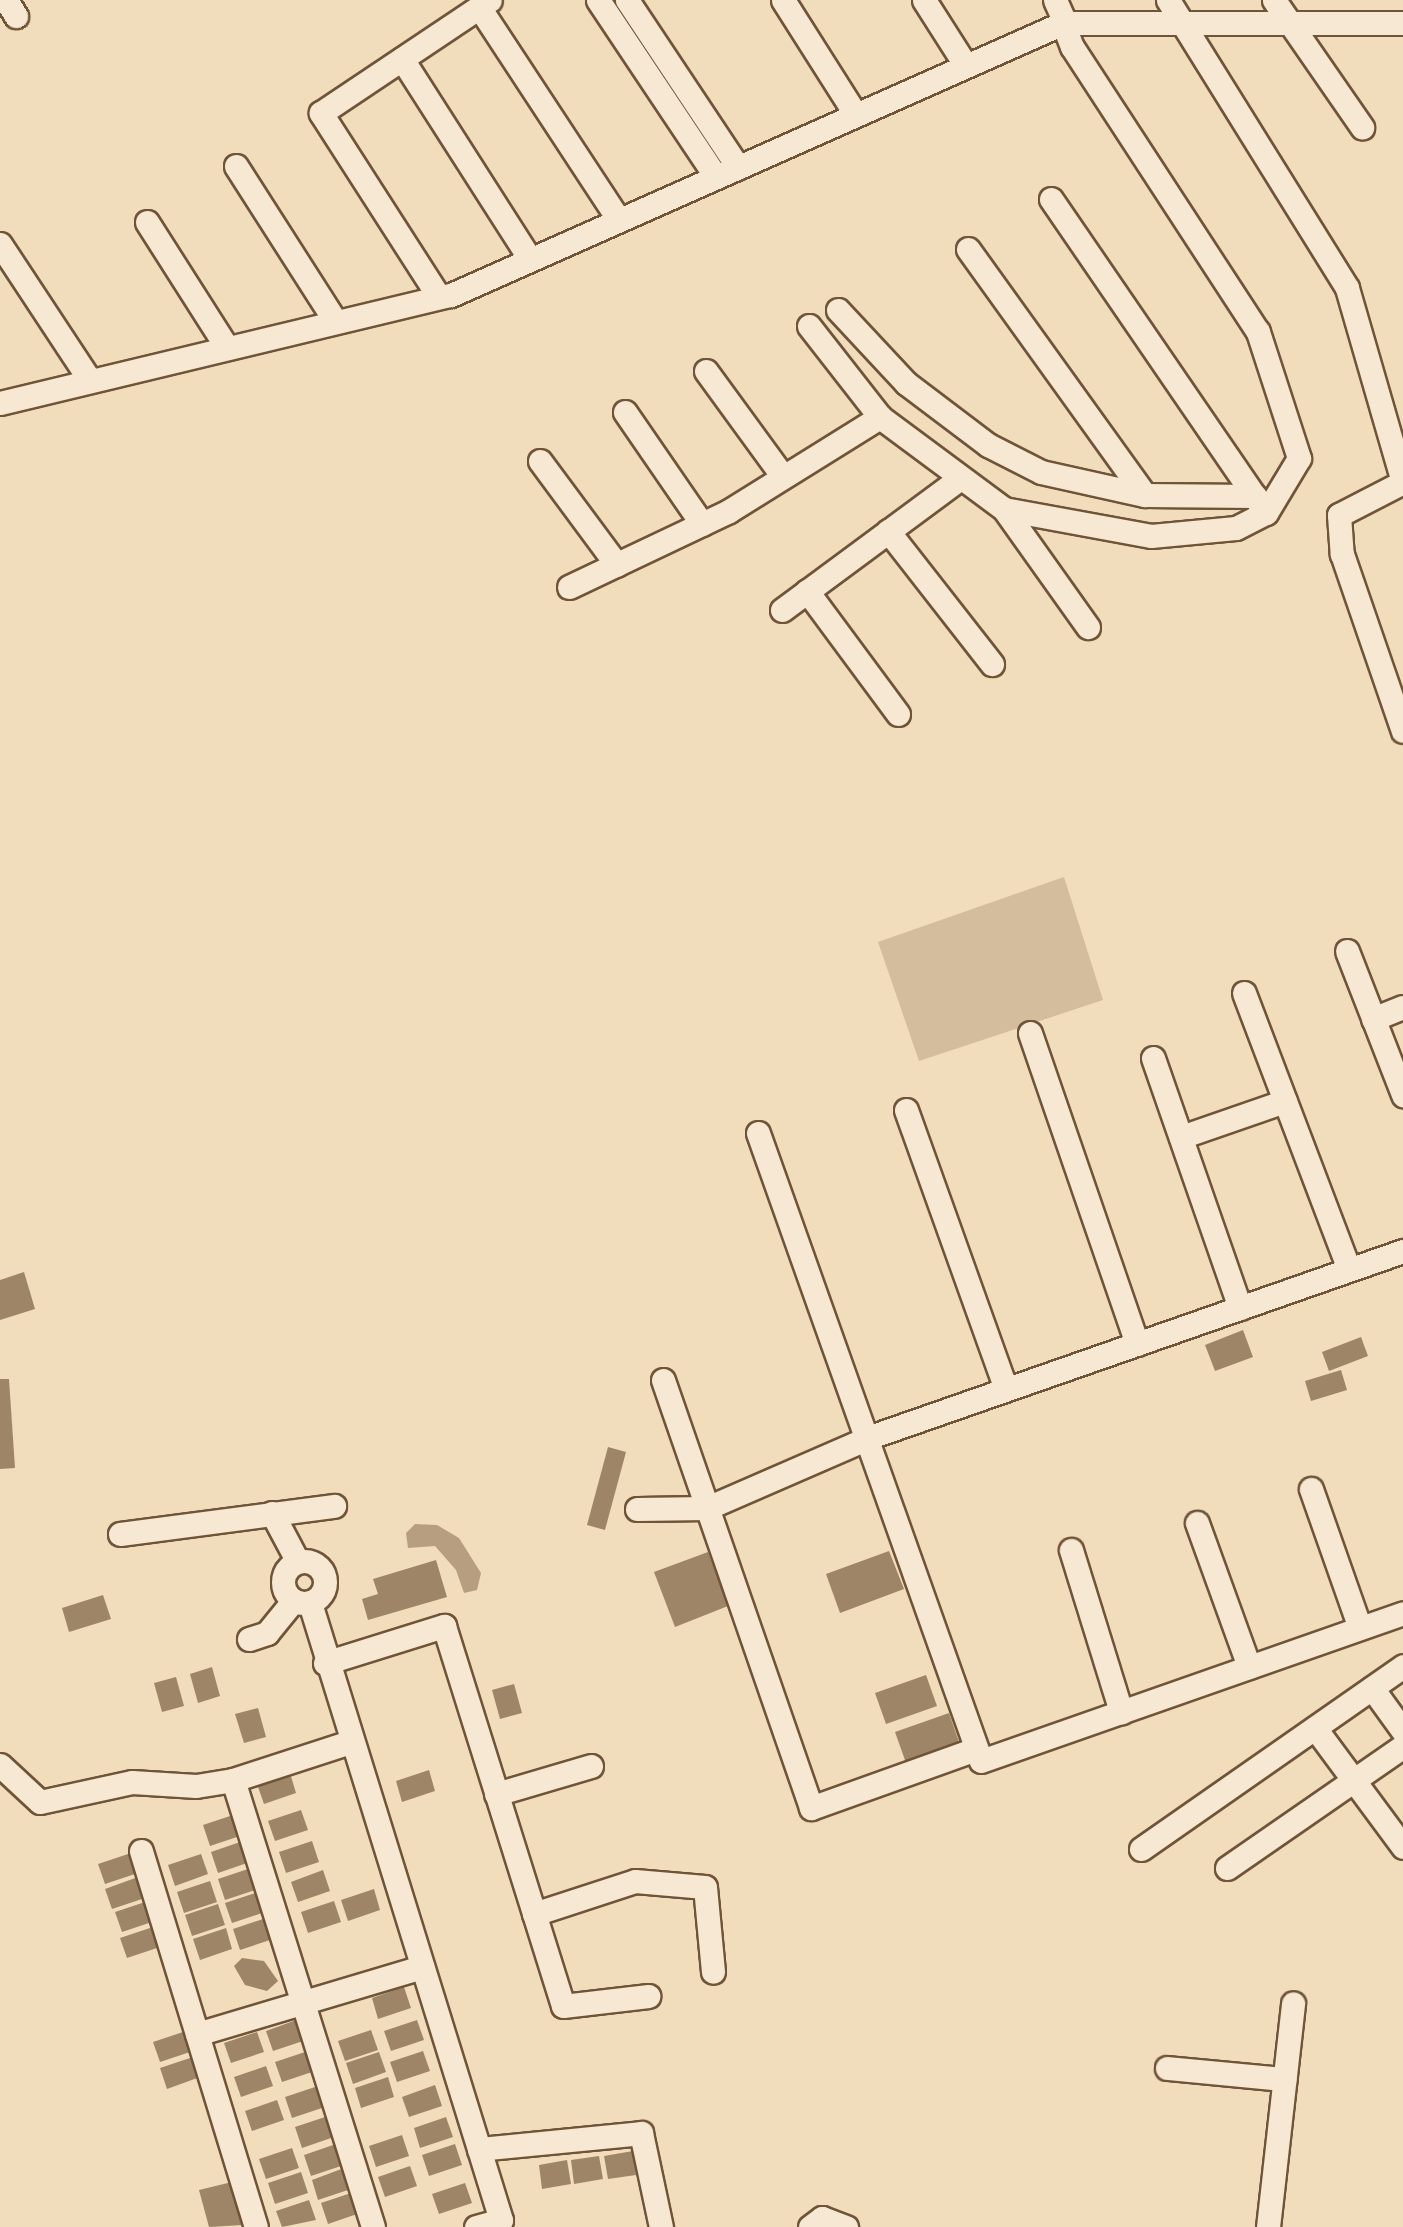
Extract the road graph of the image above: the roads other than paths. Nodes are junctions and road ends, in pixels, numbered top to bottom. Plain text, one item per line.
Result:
1 (598, 0) edge
2 (627, 0) edge
3 (783, 0) edge
4 (924, 0) edge
5 (1055, 0) edge
6 (1168, 0) edge
7 (1274, 0) edge
8 (484, 3) edge
9 (1064, 22) junction
10 (1177, 23) junction
11 (1284, 23) junction
12 (1403, 23) edge
13 (402, 59) junction
14 (966, 66) junction
15 (856, 115) junction
16 (1362, 127) dead end
17 (236, 166) dead end
18 (738, 167) junction
19 (716, 177) junction
20 (1051, 199) dead end
21 (619, 220) junction
22 (147, 222) dead end
23 (0, 244) edge
24 (968, 248) dead end
25 (530, 259) junction
26 (439, 297) junction
27 (838, 310) dead end
28 (335, 321) junction
29 (809, 326) dead end
30 (226, 346) junction
31 (706, 371) dead end
32 (89, 379) junction
33 (0, 403) edge
34 (625, 412) dead end
35 (880, 417) junction
36 (540, 461) dead end
37 (781, 474) junction
38 (958, 480) junction
39 (1403, 482) edge
40 (1145, 495) junction
41 (1260, 504) junction
42 (1004, 509) junction
43 (702, 524) junction
44 (888, 531) junction
45 (617, 565) junction
46 (569, 587) dead end
47 (807, 591) junction
48 (782, 610) dead end
49 (1088, 627) dead end
50 (992, 664) dead end
51 (898, 714) dead end
52 (1403, 730) edge
53 (1347, 951) dead end
54 (1244, 993) dead end
55 (1403, 1007) edge
56 (1373, 1018) junction
57 (1030, 1032) dead end
58 (1153, 1058) dead end
59 (1403, 1095) edge
60 (1285, 1101) junction
61 (906, 1110) dead end
62 (758, 1133) dead end
63 (1181, 1137) junction
64 (1403, 1251) edge
65 (1349, 1269) junction
66 (1240, 1308) junction
67 (1137, 1344) junction
68 (663, 1380) dead end
69 (1006, 1389) junction
70 (870, 1437) junction
71 (1311, 1489) dead end
72 (334, 1506) dead end
73 (707, 1508) junction
74 (637, 1509) dead end
75 (272, 1513) junction
76 (1196, 1523) dead end
77 (120, 1534) dead end
78 (1071, 1550) dead end
79 (298, 1562) junction
80 (301, 1602) junction
81 (1403, 1613) edge
82 (1360, 1628) junction
83 (249, 1639) dead end
84 (325, 1663) junction
85 (1403, 1666) edge
86 (1249, 1667) junction
87 (1372, 1688) junction
88 (1121, 1712) junction
89 (1315, 1728) junction
90 (1403, 1731) edge
91 (350, 1742) junction
92 (1403, 1746) edge
93 (976, 1749) junction
94 (0, 1765) edge
95 (591, 1766) dead end
96 (233, 1780) junction
97 (1354, 1780) junction
98 (496, 1794) junction
99 (1403, 1847) edge
100 (1140, 1849) dead end
101 (141, 1851) dead end
102 (1227, 1868) dead end
103 (534, 1913) junction
104 (422, 1967) junction
105 (713, 1972) dead end
106 (648, 1996) dead end
107 (304, 2003) junction
108 (1293, 2003) dead end
109 (197, 2034) junction
110 (1167, 2068) dead end
111 (1284, 2079) junction
112 (479, 2149) junction
113 (256, 2227) edge
114 (373, 2227) edge
115 (476, 2227) edge
116 (661, 2227) edge
117 (810, 2227) edge
118 (846, 2227) edge
119 (1268, 2227) edge

1 - 19 street
2 - 18 street
3 - 15 street
4 - 14 street
5 - 9 street
6 - 10 street
7 - 11 street
8 - 13 street
8 - 21 street
9 - 10 street
9 - 14 street
9 - 41 street
10 - 11 street
10 - 39 street
11 - 12 street
11 - 16 street
13 - 25 street
13 - 26 street
14 - 15 street
15 - 18 street
17 - 28 street
18 - 19 street
19 - 21 street
20 - 41 street
21 - 25 street
22 - 30 street
23 - 32 street
24 - 40 street
25 - 26 street
26 - 28 street
27 - 40 street
28 - 30 street
29 - 35 street
30 - 32 street
31 - 37 street
32 - 33 street
34 - 43 street
35 - 37 street
35 - 38 street
36 - 45 street
37 - 43 street
38 - 42 street
38 - 44 street
39 - 52 street
40 - 41 street
41 - 42 street
42 - 49 street
43 - 45 street
44 - 47 street
44 - 50 street
45 - 46 street
47 - 48 street
47 - 51 street
53 - 56 street
54 - 60 street
55 - 56 street
56 - 59 street
57 - 67 street
58 - 63 street
60 - 63 street
60 - 65 street
61 - 69 street
62 - 70 street
63 - 66 street
64 - 65 street
65 - 66 street
66 - 67 street
67 - 69 street
68 - 73 street
69 - 70 street
70 - 73 street
70 - 93 street
71 - 82 street
72 - 75 street
73 - 74 street
73 - 93 street
75 - 77 street
75 - 79 street
76 - 86 street
78 - 88 street
79 - 80 street
79 - 80 street
80 - 83 street
80 - 84 street
81 - 82 street
82 - 86 street
84 - 91 street
84 - 98 street
85 - 87 street
86 - 88 street
87 - 89 street
87 - 90 street
88 - 93 street
89 - 97 street
89 - 100 street
91 - 96 street
91 - 104 street
92 - 97 street
94 - 96 street
95 - 98 street
96 - 107 street
97 - 99 street
97 - 102 street
98 - 103 street
101 - 109 street
103 - 105 street
103 - 106 street
104 - 107 street
104 - 112 street
107 - 109 street
107 - 114 street
108 - 111 street
109 - 113 street
110 - 111 street
111 - 119 street
112 - 115 street
112 - 116 street
117 - 118 street

